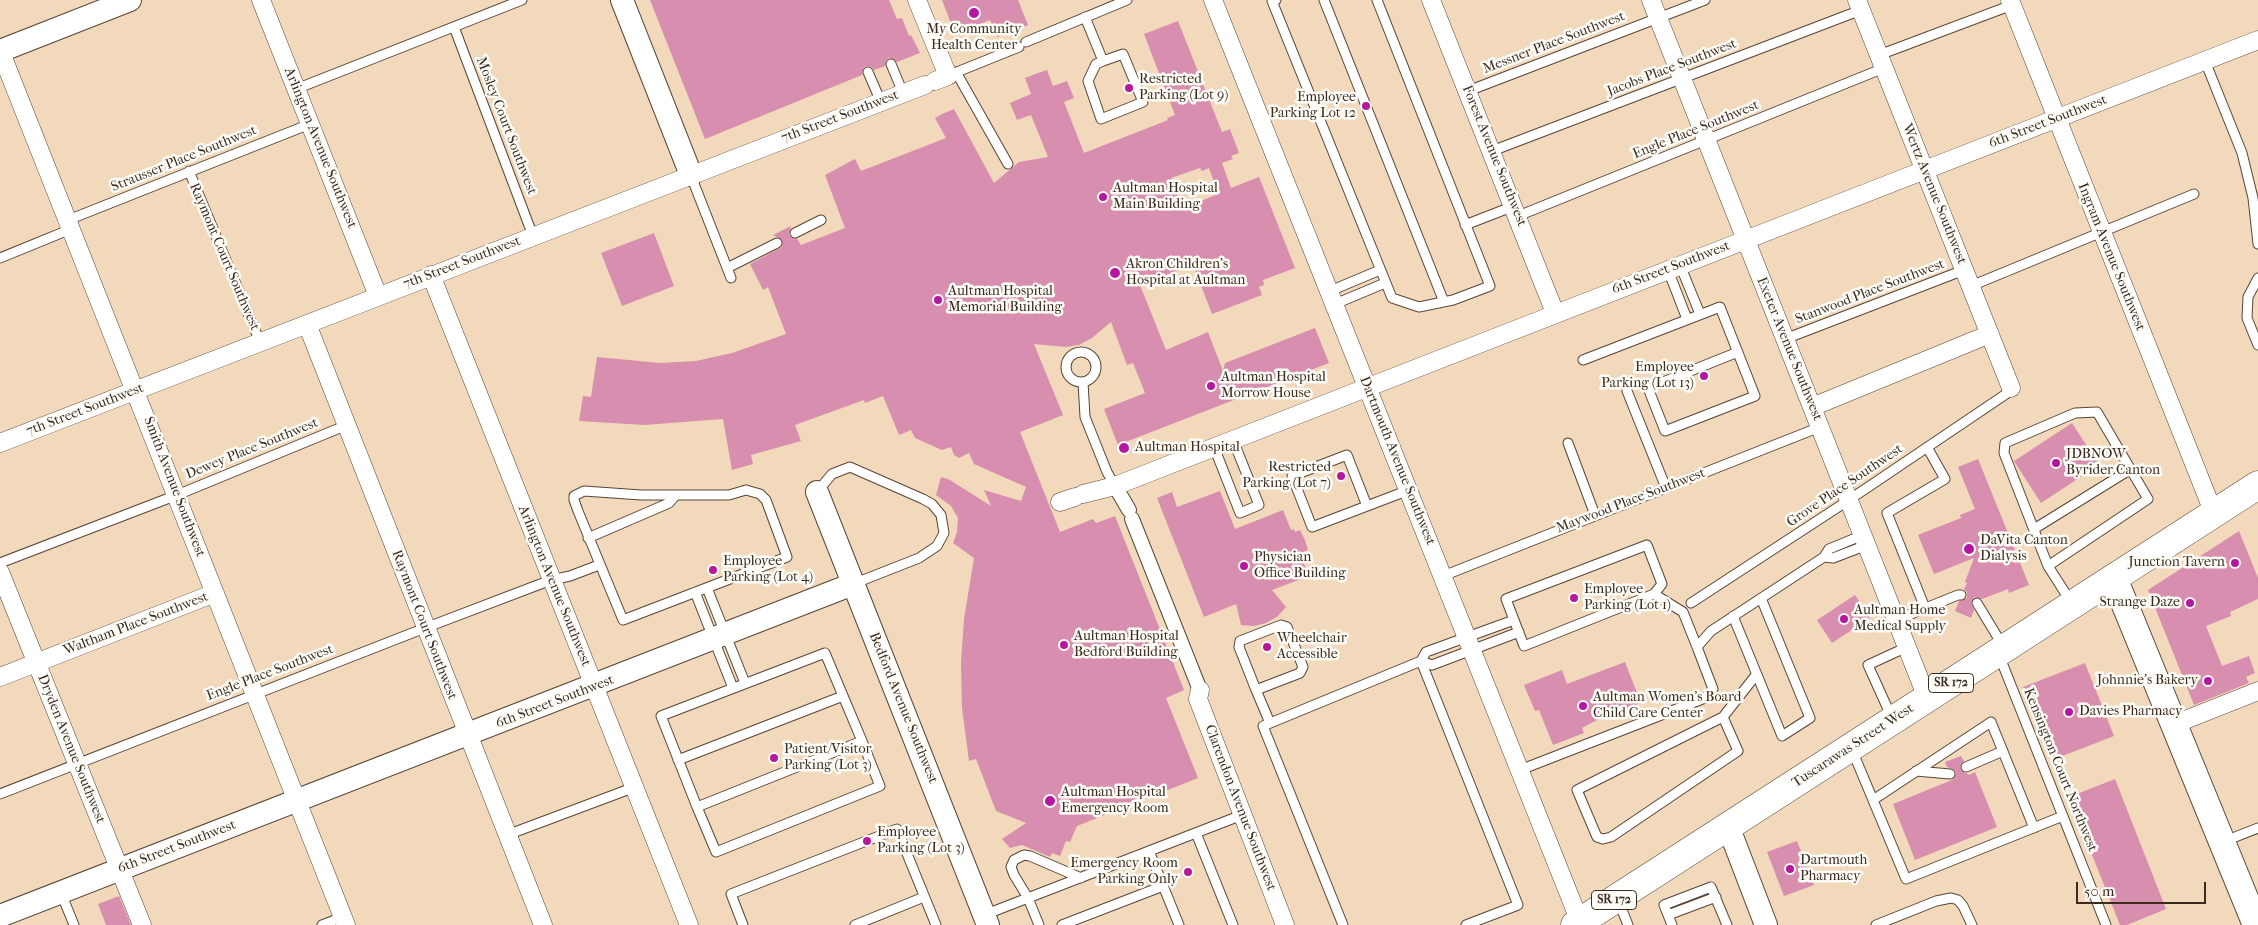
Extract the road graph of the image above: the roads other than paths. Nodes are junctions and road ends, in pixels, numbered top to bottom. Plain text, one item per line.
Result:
1 (130, 0) edge
2 (261, 0) edge
3 (522, 0) edge
4 (622, 0) edge
5 (917, 0) edge
6 (1127, 0) edge
7 (1213, 0) edge
8 (1276, 0) edge
9 (1324, 0) edge
10 (1377, 0) edge
11 (1432, 0) edge
12 (1651, 0) edge
13 (1705, 0) edge
14 (2011, 3) edge
15 (1859, 5) edge
16 (1085, 17) junction
17 (1658, 18) junction
18 (454, 27) junction
19 (2258, 40) edge
20 (0, 50) edge
21 (1103, 61) junction
22 (2205, 61) junction
23 (1882, 62) junction
24 (891, 64) dead end
25 (868, 72) dead end
26 (941, 78) junction
27 (1682, 80) junction
28 (296, 89) junction
29 (1468, 91) junction
30 (903, 93) junction
31 (881, 102) junction
32 (2056, 119) junction
33 (310, 124) junction
34 (1707, 141) junction
35 (1492, 152) junction
36 (1008, 164) dead end
37 (1925, 170) junction
38 (188, 171) junction
39 (690, 175) junction
40 (2194, 194) dead end
41 (1516, 211) junction
42 (821, 220) dead end
43 (70, 224) junction
44 (1465, 225) junction
45 (2102, 232) junction
46 (795, 234) dead end
47 (533, 236) junction
48 (1746, 239) junction
49 (777, 243) dead end
50 (2258, 244) edge
51 (0, 258) edge
52 (1674, 267) junction
53 (727, 268) junction
54 (1380, 270) junction
55 (432, 275) junction
56 (731, 278) dead end
57 (1968, 278) junction
58 (2258, 278) edge
59 (1385, 283) junction
60 (378, 296) junction
61 (1332, 297) junction
62 (1444, 302) junction
63 (1555, 313) junction
64 (1700, 314) junction
65 (1688, 319) junction
66 (307, 324) junction
67 (1990, 334) junction
68 (1785, 339) junction
69 (260, 342) junction
70 (2258, 345) edge
71 (1738, 352) junction
72 (1582, 360) dead end
73 (1083, 382) dead end
74 (1368, 387) junction
75 (2011, 388) joint
76 (136, 390) junction
77 (1627, 391) dead end
78 (1812, 407) junction
79 (347, 425) junction
80 (1820, 427) junction
81 (1233, 440) junction
82 (0, 443) edge
83 (1568, 443) dead end
84 (1214, 447) junction
85 (1927, 447) junction
86 (2130, 469) junction
87 (2258, 485) edge
88 (1115, 486) junction
89 (1666, 488) junction
90 (1409, 490) junction
91 (817, 492) joint
92 (177, 494) junction
93 (676, 495) junction
94 (1073, 498) dead end
95 (1849, 500) junction
96 (1367, 506) junction
97 (2214, 514) junction
98 (1595, 515) junction
99 (2034, 529) junction
100 (588, 538) junction
101 (1865, 540) junction
102 (0, 563) edge
103 (599, 565) junction
104 (2048, 566) junction
105 (0, 572) edge
106 (1443, 576) junction
107 (2114, 578) junction
108 (551, 580) junction
109 (853, 584) junction
110 (707, 588) junction
111 (695, 592) junction
112 (215, 593) junction
113 (1654, 594) junction
114 (1961, 596) dead end
115 (1761, 598) junction
116 (1692, 603) dead end
117 (1977, 603) dead end
118 (2073, 604) junction
119 (1926, 608) junction
120 (1730, 618) junction
121 (1514, 620) junction
122 (1896, 620) junction
123 (425, 628) junction
124 (1519, 632) junction
125 (719, 637) junction
126 (1470, 643) junction
127 (1697, 647) junction
128 (1907, 647) junction
129 (2002, 650) junction
130 (1421, 661) junction
131 (36, 663) junction
132 (1756, 675) junction
133 (0, 677) edge
134 (746, 683) junction
135 (594, 686) junction
136 (733, 688) junction
137 (1200, 690) joint
138 (1256, 690) junction
139 (2258, 691) edge
140 (255, 694) junction
141 (843, 696) junction
142 (1927, 698) junction
143 (1723, 716) junction
144 (1893, 720) junction
145 (1270, 723) junction
146 (2175, 724) junction
147 (468, 735) junction
148 (862, 742) junction
149 (1851, 748) junction
150 (2002, 751) junction
151 (678, 760) junction
152 (76, 764) junction
153 (1966, 767) dead end
154 (1520, 770) junction
155 (1916, 771) junction
156 (1950, 774) dead end
157 (635, 787) junction
158 (0, 794) edge
159 (1873, 800) junction
160 (297, 801) junction
161 (697, 807) junction
162 (1242, 815) junction
163 (2063, 816) junction
164 (1728, 826) junction
165 (2034, 828) junction
166 (2258, 828) edge
167 (1196, 833) junction
168 (507, 835) junction
169 (2222, 842) junction
170 (1149, 851) junction
171 (119, 869) junction
172 (1081, 878) junction
173 (1163, 886) junction
174 (61, 892) junction
175 (924, 897) junction
176 (1617, 897) junction
177 (1716, 897) junction
178 (1028, 898) junction
179 (1668, 915) junction
180 (0, 916) edge
181 (986, 920) edge
182 (345, 921) edge
183 (1578, 923) edge
184 (2252, 924) edge
185 (74, 925) edge
186 (142, 925) edge
187 (322, 925) edge
188 (543, 925) edge
189 (689, 925) edge
190 (743, 925) edge
191 (855, 925) edge
192 (936, 925) edge
193 (1039, 925) edge
194 (1062, 925) edge
195 (1179, 925) edge
196 (1233, 925) edge
197 (1285, 925) edge
198 (1343, 925) edge
199 (1466, 925) edge
200 (1628, 925) edge
201 (1672, 925) edge
202 (1726, 925) edge
203 (1766, 925) edge
204 (1876, 925) edge
205 (1972, 925) edge
206 (2106, 925) edge

1 - 20 street
2 - 28 street, Arlington Avenue Southwest
3 - 18 lane
4 - 39 street
5 - 26 street
6 - 16 lane, 7th Street Southwest
7 - 61 street, Dartmouth Avenue Southwest
8 - 54 lane
9 - 62 lane
10 - 44 lane
11 - 29 street, Forest Avenue Southwest
12 - 17 street, Exeter Avenue Southwest
13 - 17 lane, Messner Place Southwest
14 - 23 lane, Engle Place Southwest
14 - 32 street, Ingram Avenue Southwest
15 - 23 street, Wertz Avenue Southwest
15 - 27 lane, Jacobs Place Southwest
16 - 21 lane
16 - 26 lane, 7th Street Southwest
17 - 27 street, Exeter Avenue Southwest
17 - 29 lane, Messner Place Southwest
18 - 28 lane
18 - 47 lane, Mosley Court Southwest
19 - 22 street, 6th Street Southwest
20 - 43 street, Smith Avenue Southwest
21 - 21 lane
22 - 32 street, 6th Street Southwest
22 - 50 lane
23 - 34 lane, Engle Place Southwest
23 - 37 street, Wertz Avenue Southwest
24 - 30 lane
25 - 31 lane
26 - 30 street, 7th Street Southwest
26 - 36 lane
27 - 34 street, Exeter Avenue Southwest
27 - 35 lane, Jacobs Place Southwest
28 - 33 street, Arlington Avenue Southwest
29 - 35 street, Forest Avenue Southwest
30 - 31 street, 7th Street Southwest
31 - 39 street, 7th Street Southwest
32 - 37 street, 6th Street Southwest
32 - 45 street, Ingram Avenue Southwest
33 - 38 lane, Strausser Place Southwest
33 - 60 street, Arlington Avenue Southwest
34 - 41 lane, Engle Place Southwest
34 - 48 street, Exeter Avenue Southwest
35 - 41 street, Forest Avenue Southwest
37 - 48 street, 6th Street Southwest
37 - 57 street, Wertz Avenue Southwest
38 - 43 lane, Strausser Place Southwest
38 - 69 lane, Raymont Court Southwest
39 - 47 street, 7th Street Southwest
39 - 53 lane
40 - 45 lane, Stanwood Place Southwest
41 - 44 lane, Engle Place Southwest
41 - 63 street, Forest Avenue Southwest
42 - 46 lane
43 - 51 lane, Strausser Place Southwest
43 - 76 street, Smith Avenue Southwest
44 - 62 lane
45 - 57 lane, Stanwood Place Southwest
45 - 97 street, Ingram Avenue Southwest
47 - 55 street, 7th Street Southwest
48 - 52 street, 6th Street Southwest
48 - 68 street, Exeter Avenue Southwest
49 - 53 lane
52 - 63 street, 6th Street Southwest
52 - 64 lane
52 - 65 lane
53 - 56 lane
54 - 59 lane
54 - 61 lane
55 - 60 street, 7th Street Southwest
55 - 108 street, Arlington Avenue Southwest
57 - 67 street, Wertz Avenue Southwest
57 - 68 lane, Stanwood Place Southwest
58 - 70 lane
59 - 61 lane
59 - 62 lane
60 - 66 street, 7th Street Southwest
61 - 74 street, Dartmouth Avenue Southwest
63 - 74 street, 6th Street Southwest
64 - 65 lane
64 - 71 lane
65 - 72 lane
66 - 69 street, 7th Street Southwest
66 - 79 street, Raymont Court Southwest
67 - 75 street, Wertz Avenue Southwest
67 - 78 street
68 - 78 street, Exeter Avenue Southwest
69 - 76 street, 7th Street Southwest
71 - 71 lane
73 - 88 lane
74 - 81 street, 6th Street Southwest
74 - 90 street, Dartmouth Avenue Southwest
75 - 85 lane, Grove Place Southwest
76 - 82 street, 7th Street Southwest
76 - 92 street, Smith Avenue Southwest
77 - 89 lane
78 - 80 street, Exeter Avenue Southwest
79 - 92 lane, Dewey Place Southwest
79 - 123 street, Raymont Court Southwest
80 - 89 lane, Maywood Place Southwest
80 - 95 street, Exeter Avenue Southwest
81 - 84 street, 6th Street Southwest
81 - 84 lane
83 - 98 lane
84 - 88 street, 6th Street Southwest
85 - 95 lane, Grove Place Southwest
85 - 119 lane
86 - 99 lane
86 - 99 lane
86 - 104 lane
87 - 97 main road, Tuscarawas Street West / SR 172
88 - 94 street, 6th Street Southwest
88 - 137 street
89 - 98 lane, Maywood Place Southwest
90 - 96 lane
90 - 106 street, Dartmouth Avenue Southwest
91 - 109 street, Bedford Avenue Southwest
91 - 109 lane, 6th Street Southwest
92 - 102 lane, Dewey Place Southwest
92 - 112 street, Smith Avenue Southwest
93 - 100 lane
93 - 100 lane
93 - 110 lane
95 - 101 street, Exeter Avenue Southwest
95 - 116 lane, Grove Place Southwest
96 - 96 lane
97 - 107 main road, Tuscarawas Street West / SR 172
98 - 106 lane, Maywood Place Southwest
99 - 104 lane
100 - 103 lane
101 - 115 lane
101 - 122 street, Exeter Avenue Southwest
103 - 108 lane, Engle Place Southwest
103 - 111 lane
104 - 118 lane
105 - 131 street, Dryden Avenue Southwest
106 - 126 street, Dartmouth Avenue Southwest
107 - 118 main road, Tuscarawas Street West / SR 172
107 - 146 main road
108 - 123 lane, Engle Place Southwest
108 - 135 street, Arlington Avenue Southwest
109 - 125 street, 6th Street Southwest
109 - 181 street, Bedford Avenue Southwest
110 - 111 lane
110 - 125 lane
111 - 125 lane
112 - 131 street, Waltham Place Southwest
112 - 140 street, Smith Avenue Southwest
113 - 121 lane
113 - 124 lane
113 - 127 lane
114 - 119 lane
115 - 120 lane
115 - 132 lane
117 - 129 lane, Kensington Court Northwest
118 - 129 main road, Tuscarawas Street West / SR 172
119 - 122 lane
120 - 127 lane
120 - 132 lane
121 - 124 lane
121 - 126 lane
122 - 128 street, Exeter Avenue Southwest
123 - 140 lane, Engle Place Southwest
123 - 147 street, Raymont Court Southwest
124 - 126 lane
125 - 134 lane
125 - 135 street, 6th Street Southwest
125 - 136 lane
126 - 130 lane
126 - 130 lane
126 - 154 street, Dartmouth Avenue Southwest
127 - 154 lane
128 - 142 street, Exeter Avenue Southwest
128 - 144 lane
129 - 142 main road, Tuscarawas Street West / SR 172
129 - 163 lane, Kensington Court Northwest
130 - 145 lane
130 - 199 lane
131 - 133 street, Waltham Place Southwest
131 - 152 street, Dryden Avenue Southwest
132 - 143 lane
134 - 136 lane
134 - 141 lane
135 - 147 street, 6th Street Southwest
135 - 157 street, Arlington Avenue Southwest
136 - 151 lane
137 - 162 street, Clarendon Avenue Southwest
138 - 138 lane
138 - 145 lane
139 - 146 street
140 - 152 lane, Engle Place Southwest
140 - 160 street, Smith Avenue Southwest
141 - 148 lane
141 - 151 lane
142 - 144 main road, Tuscarawas Street West / SR 172
143 - 143 lane
144 - 149 main road, Tuscarawas Street West / SR 172
145 - 198 lane
146 - 169 main road
147 - 160 street, 6th Street Southwest
147 - 168 street, Raymont Court Southwest
148 - 161 lane
148 - 161 lane
149 - 159 lane
149 - 164 main road, Tuscarawas Street West / SR 172
150 - 153 lane
150 - 155 lane
150 - 165 lane
151 - 161 lane
152 - 158 lane, Engle Place Southwest
152 - 171 street, Dryden Avenue Southwest
154 - 183 street, Dartmouth Avenue Southwest
155 - 156 lane
155 - 159 lane
157 - 168 lane
157 - 189 street, Arlington Avenue Southwest
159 - 165 lane
160 - 171 street, 6th Street Southwest
160 - 182 street, Smith Avenue Southwest
162 - 167 lane
162 - 197 street, Clarendon Avenue Southwest
163 - 165 lane
163 - 206 lane, Kensington Court Northwest
164 - 176 main road, Tuscarawas Street West / SR 172
164 - 203 street
166 - 169 lane
167 - 170 lane
167 - 196 lane
168 - 188 street, Raymont Court Southwest
169 - 184 main road
170 - 172 lane
170 - 173 lane
171 - 174 street, 6th Street Southwest
171 - 186 street, Dryden Avenue Southwest
172 - 178 lane
172 - 178 lane
173 - 194 lane
173 - 195 lane
174 - 180 street, 6th Street Southwest
174 - 185 lane
175 - 190 lane
175 - 191 lane
175 - 192 lane
176 - 183 main road, Tuscarawas Street West / SR 172
176 - 200 lane
177 - 179 lane
177 - 179 lane
177 - 202 lane
178 - 181 lane
178 - 193 lane
179 - 201 lane
182 - 187 lane
204 - 205 lane

